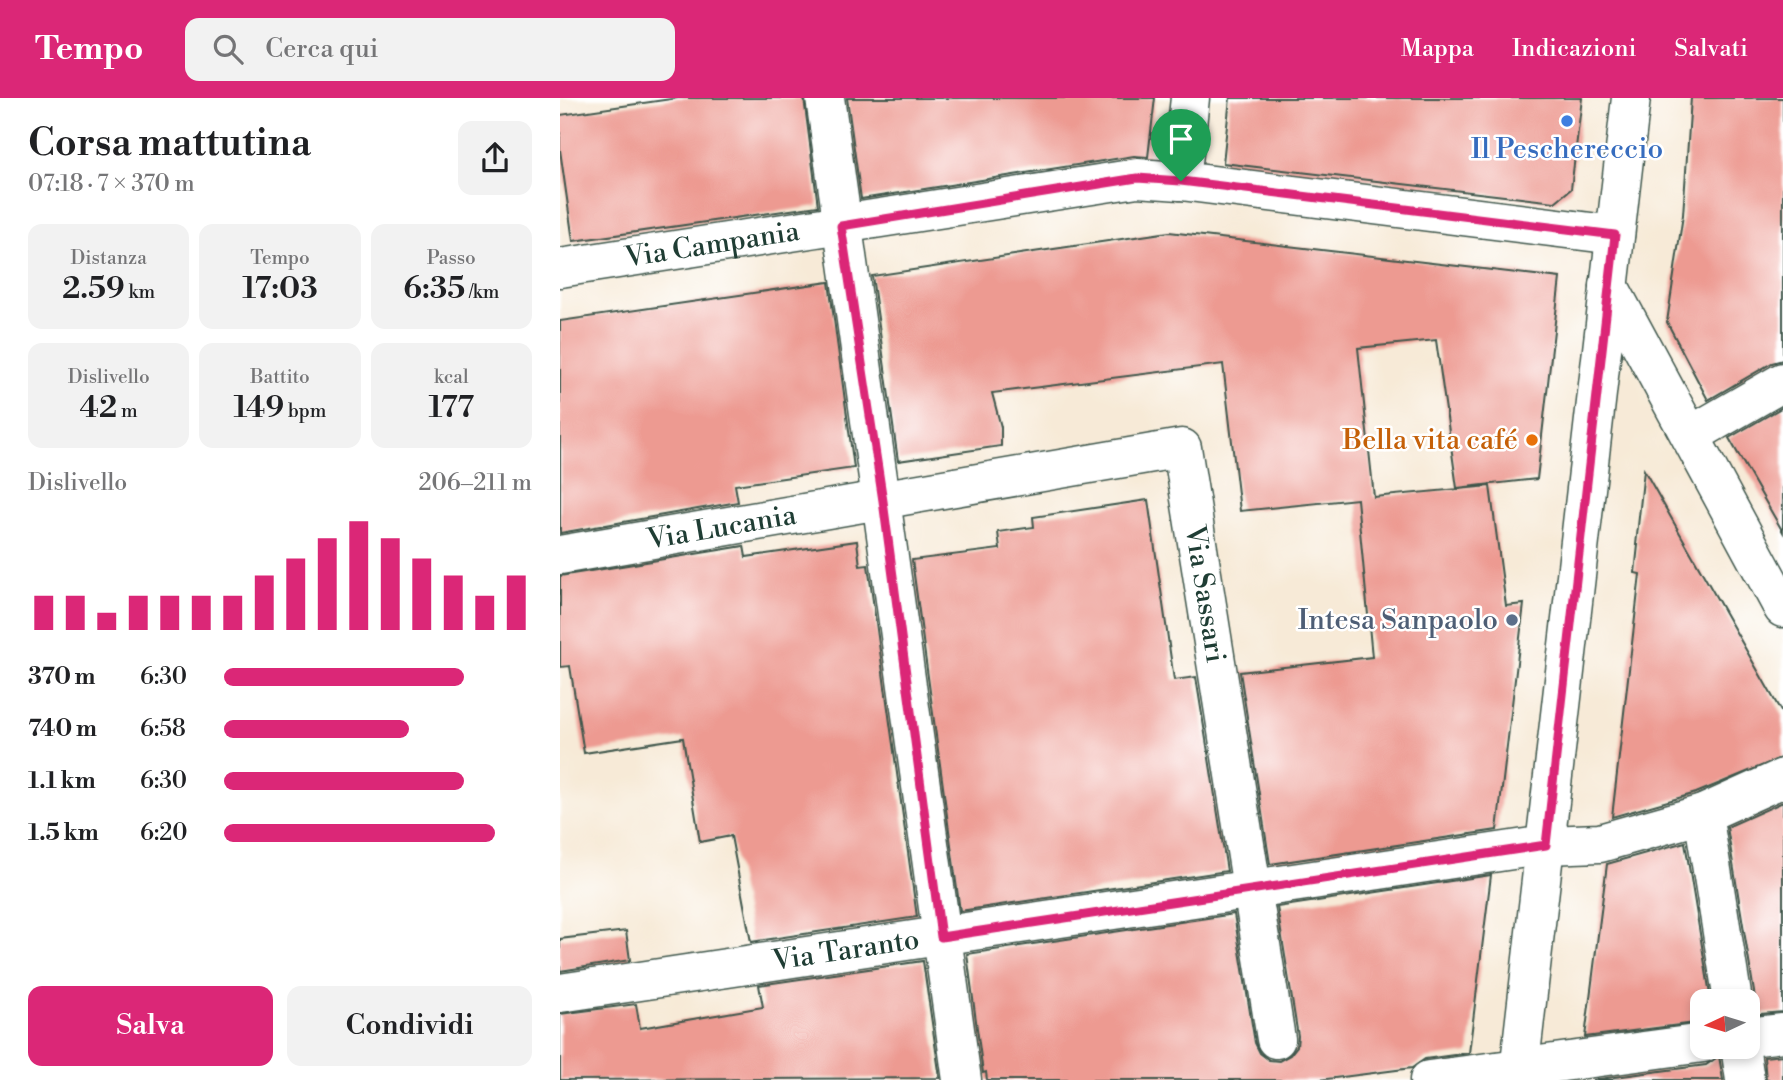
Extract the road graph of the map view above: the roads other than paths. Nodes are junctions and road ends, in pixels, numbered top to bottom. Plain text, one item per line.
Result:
1 (825, 98) edge
2 (1190, 98) edge
3 (1631, 98) edge
4 (1181, 181) junction
5 (841, 226) junction
6 (1615, 235) junction
7 (560, 268) edge
8 (1609, 286) junction
9 (1783, 382) edge
10 (1691, 435) junction
11 (883, 501) junction
12 (560, 555) edge
13 (1778, 585) edge
14 (1783, 778) edge
15 (1703, 814) junction
16 (1546, 845) junction
17 (1252, 890) junction
18 (941, 937) junction
19 (1731, 989) edge
20 (560, 993) edge
21 (1783, 1033) edge
22 (1760, 1036) edge
23 (1276, 1039) dead end
24 (1690, 1045) edge
25 (1742, 1059) edge
26 (1519, 1073) edge
27 (962, 1080) edge
28 (1429, 1080) edge
29 (1745, 1080) edge

1 - 5 street
2 - 4 street
3 - 6 street
4 - 5 street, Via Campania
4 - 6 street, Via Campania
5 - 7 street, Via Campania
5 - 11 street
6 - 8 street
8 - 10 street
8 - 16 street
9 - 10 street
10 - 13 street
11 - 12 street, Via Lucania
11 - 17 street, Via Sassari
11 - 18 street
14 - 15 street, Via Taranto
15 - 16 street, Via Taranto
15 - 19 street
16 - 17 street, Via Taranto
16 - 26 street
17 - 18 street, Via Taranto
17 - 23 street, Via Sassari
18 - 20 street, Via Taranto
18 - 27 street
21 - 22 street
24 - 26 street
25 - 29 street
26 - 28 street

